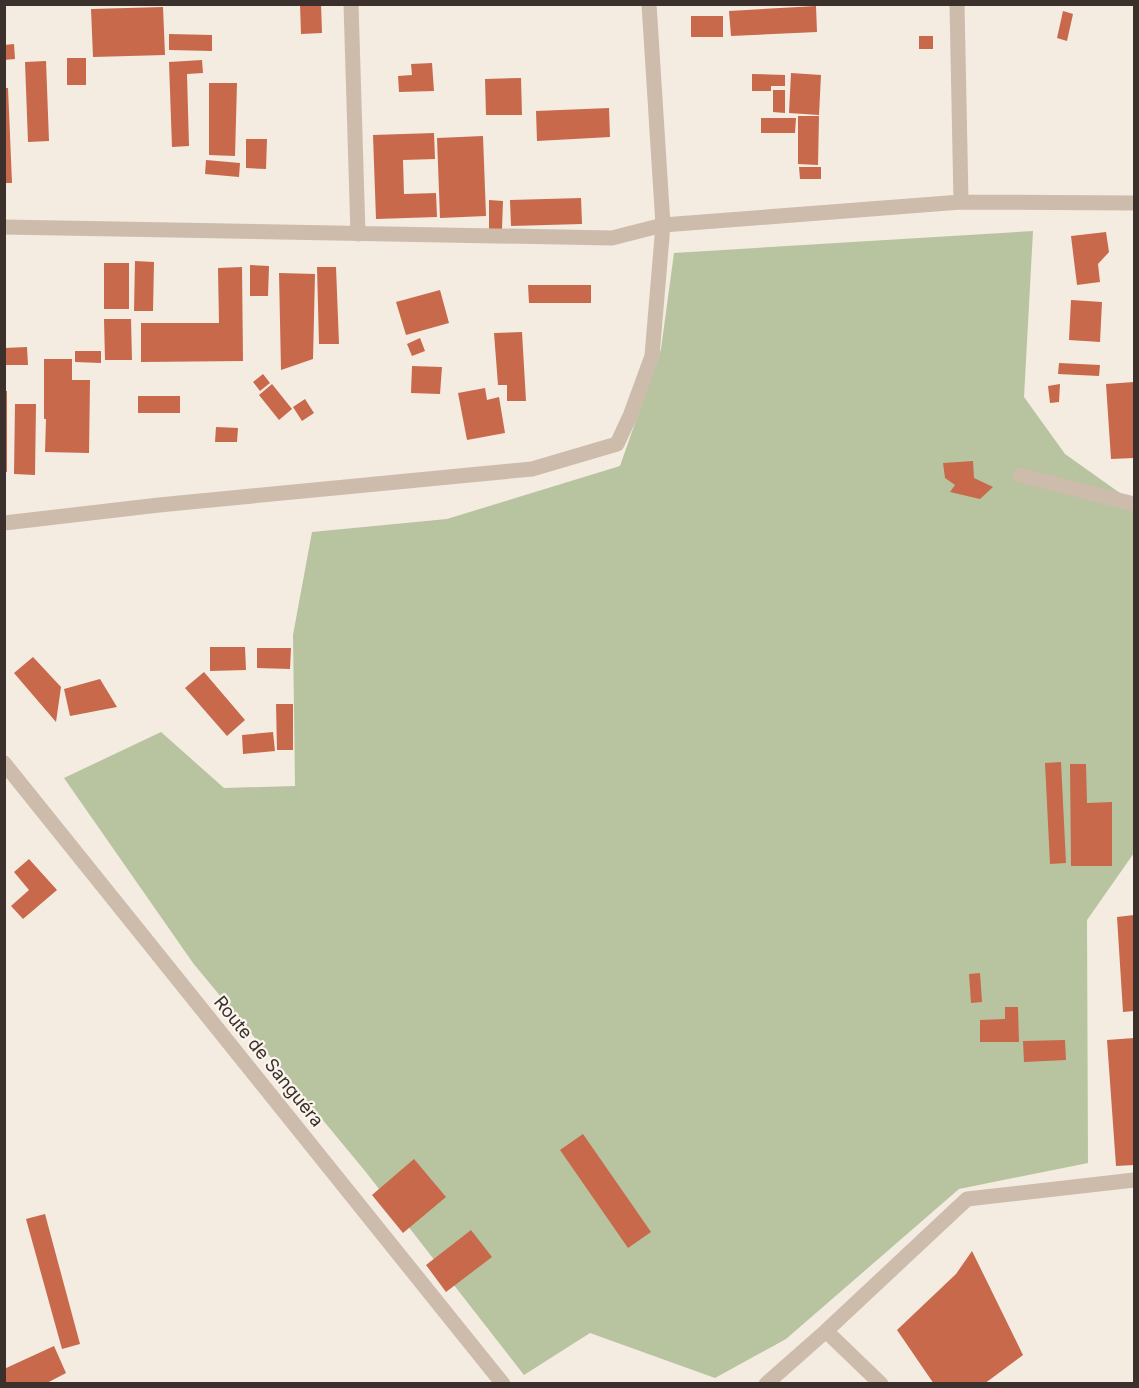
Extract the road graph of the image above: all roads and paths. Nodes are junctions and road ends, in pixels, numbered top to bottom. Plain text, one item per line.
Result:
1 (351, 4) edge
2 (649, 4) edge
3 (957, 4) edge
4 (961, 202) junction
5 (1134, 203) edge
6 (663, 225) junction
7 (4, 227) edge
8 (358, 234) junction
9 (1020, 476) dead end
10 (1134, 504) edge
11 (4, 523) edge
12 (4, 763) edge
13 (1134, 1180) edge
14 (826, 1331) junction
15 (503, 1383) edge
16 (766, 1383) edge
17 (881, 1383) edge

1 - 8 street
2 - 6 street
3 - 4 street
4 - 5 street
4 - 6 street
6 - 8 street
6 - 11 street
7 - 8 street
9 - 10 street
12 - 15 street, Route de Sanguéra
13 - 14 street
14 - 16 street
14 - 17 street

